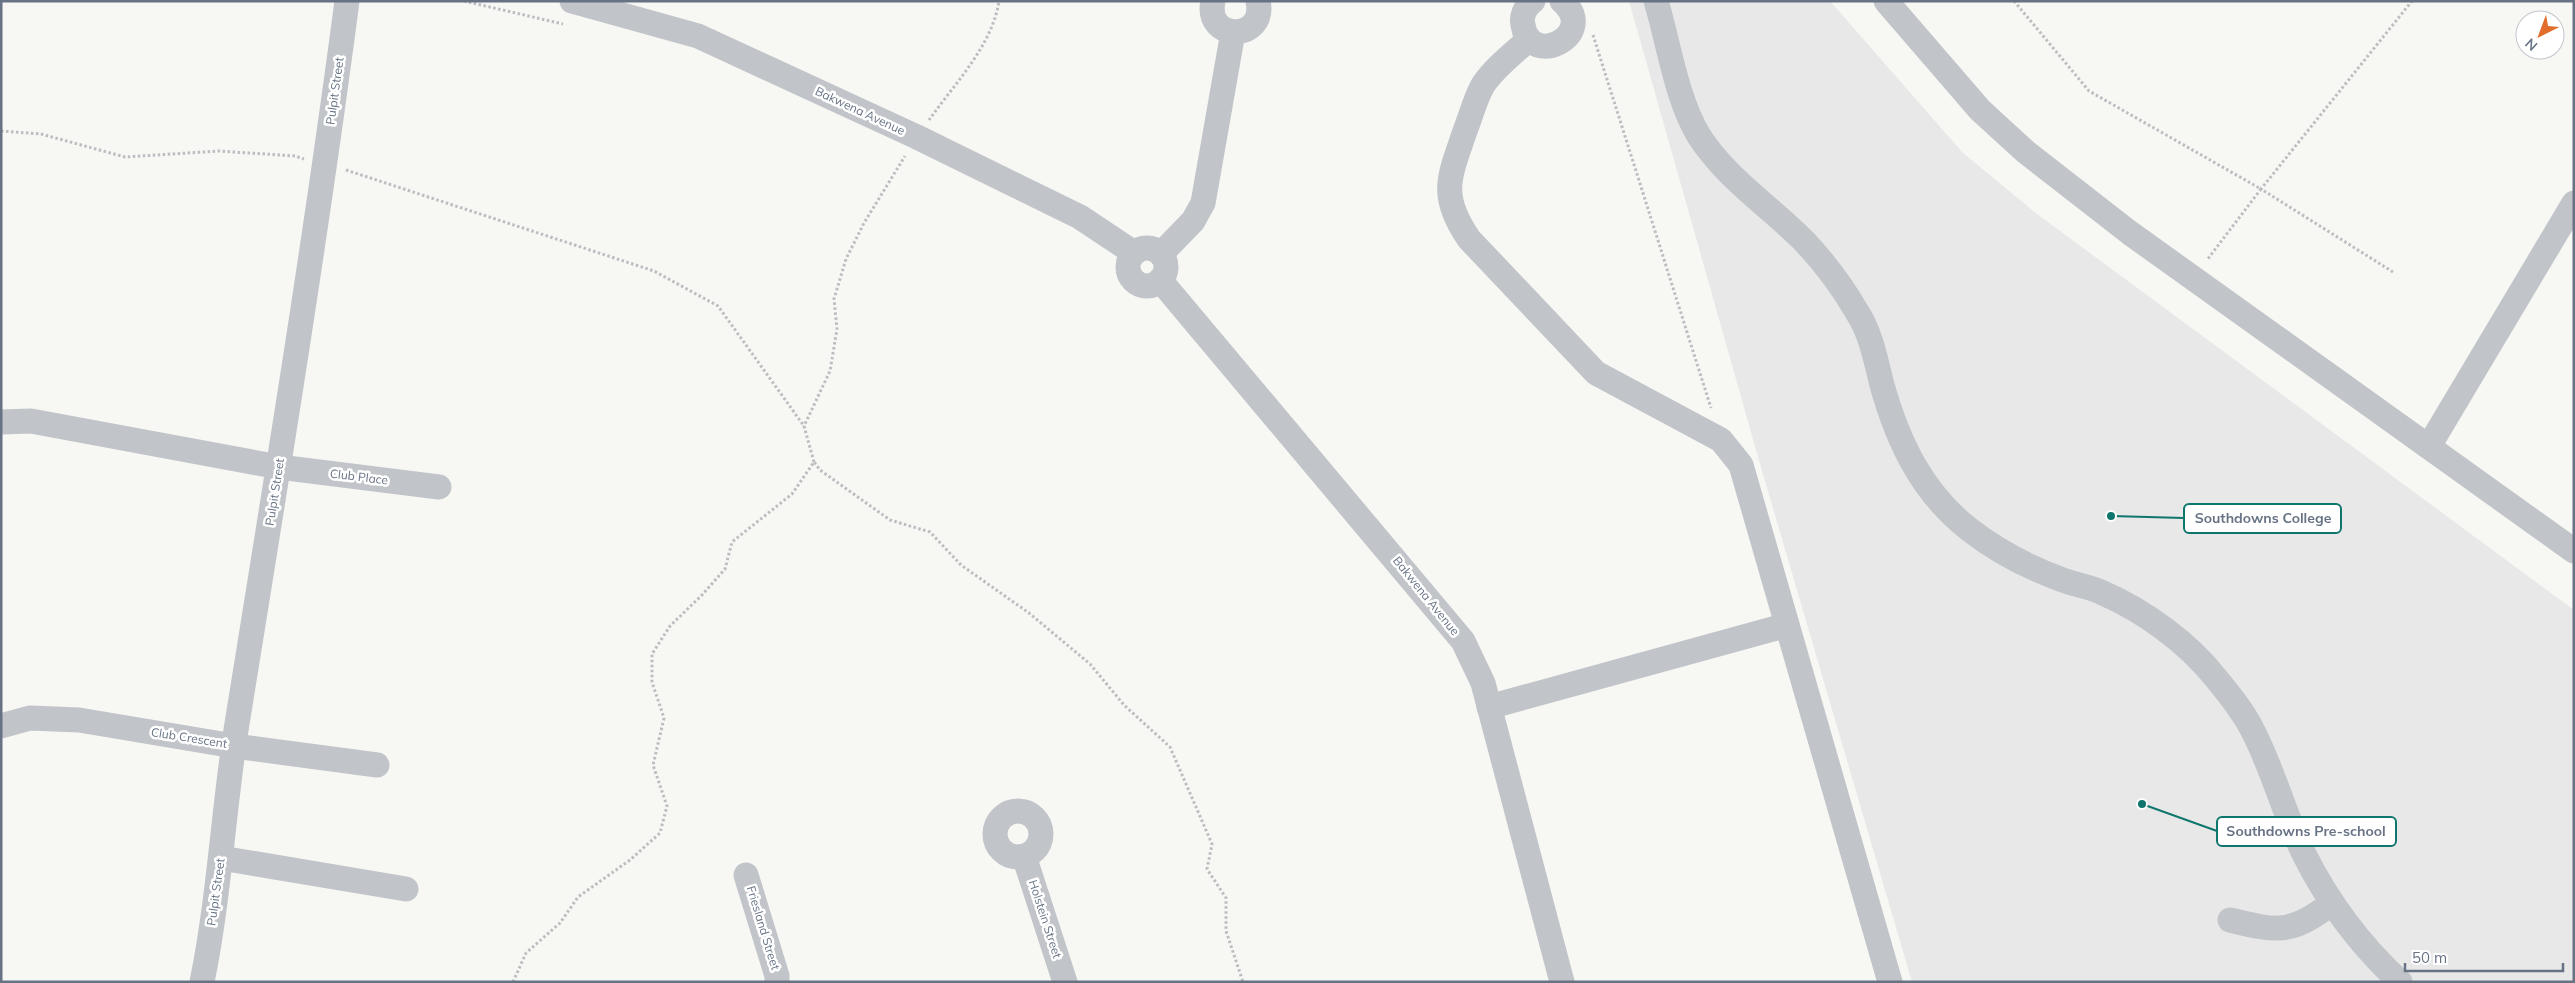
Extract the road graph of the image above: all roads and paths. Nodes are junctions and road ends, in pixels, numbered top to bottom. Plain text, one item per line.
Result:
1 (346, 1) edge
2 (464, 1) edge
3 (998, 1) edge
4 (1212, 1) edge
5 (1258, 1) edge
6 (1533, 1) edge
7 (1562, 1) edge
8 (1656, 1) edge
9 (1886, 1) edge
10 (2014, 1) edge
11 (2412, 1) edge
12 (636, 10) edge
13 (569, 13) edge
14 (1591, 29) dead end
15 (1233, 32) junction
16 (1530, 39) junction
17 (1, 131) edge
18 (910, 147) junction
19 (896, 153) dead end
20 (325, 165) junction
21 (2261, 189) junction
22 (2574, 203) edge
23 (1134, 253) junction
24 (1160, 254) junction
25 (2393, 272) dead end
26 (2193, 277) junction
27 (1160, 280) junction
28 (1, 422) edge
29 (804, 426) junction
30 (1721, 440) junction
31 (2429, 446) junction
32 (814, 462) junction
33 (279, 466) junction
34 (439, 487) dead end
35 (2574, 551) edge
36 (1787, 625) junction
37 (1489, 707) junction
38 (1, 726) edge
39 (234, 746) junction
40 (377, 765) dead end
41 (1024, 856) dead end
42 (221, 858) junction
43 (746, 875) dead end
44 (406, 889) dead end
45 (2332, 903) junction
46 (2230, 920) dead end
47 (202, 982) edge
48 (513, 982) edge
49 (777, 982) edge
50 (1065, 982) edge
51 (1243, 982) edge
52 (1562, 982) edge
53 (1890, 982) edge
54 (2400, 982) edge

1 - 20 street, Pulpit Street
2 - 13 path
3 - 18 path
4 - 15 street
5 - 15 street
6 - 16 street
7 - 16 street
8 - 45 street
9 - 26 street
10 - 21 path
11 - 21 path
12 - 13 street, Bakwena Avenue
12 - 18 street, Bakwena Avenue
14 - 30 path
15 - 24 street
16 - 30 street
17 - 20 path
18 - 19 path
18 - 23 street, Bakwena Avenue
18 - 29 path
20 - 29 path
20 - 33 street, Pulpit Street
21 - 25 path
21 - 26 path
22 - 31 street
23 - 24 street
23 - 27 street
24 - 27 street
26 - 31 street
27 - 37 street, Bakwena Avenue
28 - 33 street
29 - 32 path
30 - 36 street
31 - 35 street
32 - 48 path
32 - 51 path
33 - 34 street, Club Place
33 - 39 street, Pulpit Street
36 - 37 street
36 - 53 street
37 - 52 street, Bakwena Avenue
38 - 39 street, Club Crescent
39 - 40 street, Club Crescent
39 - 42 street, Pulpit Street
41 - 50 street, Holstein Street
42 - 44 street
42 - 47 street, Pulpit Street
43 - 49 street, Friesland Street
45 - 46 street
45 - 54 street

